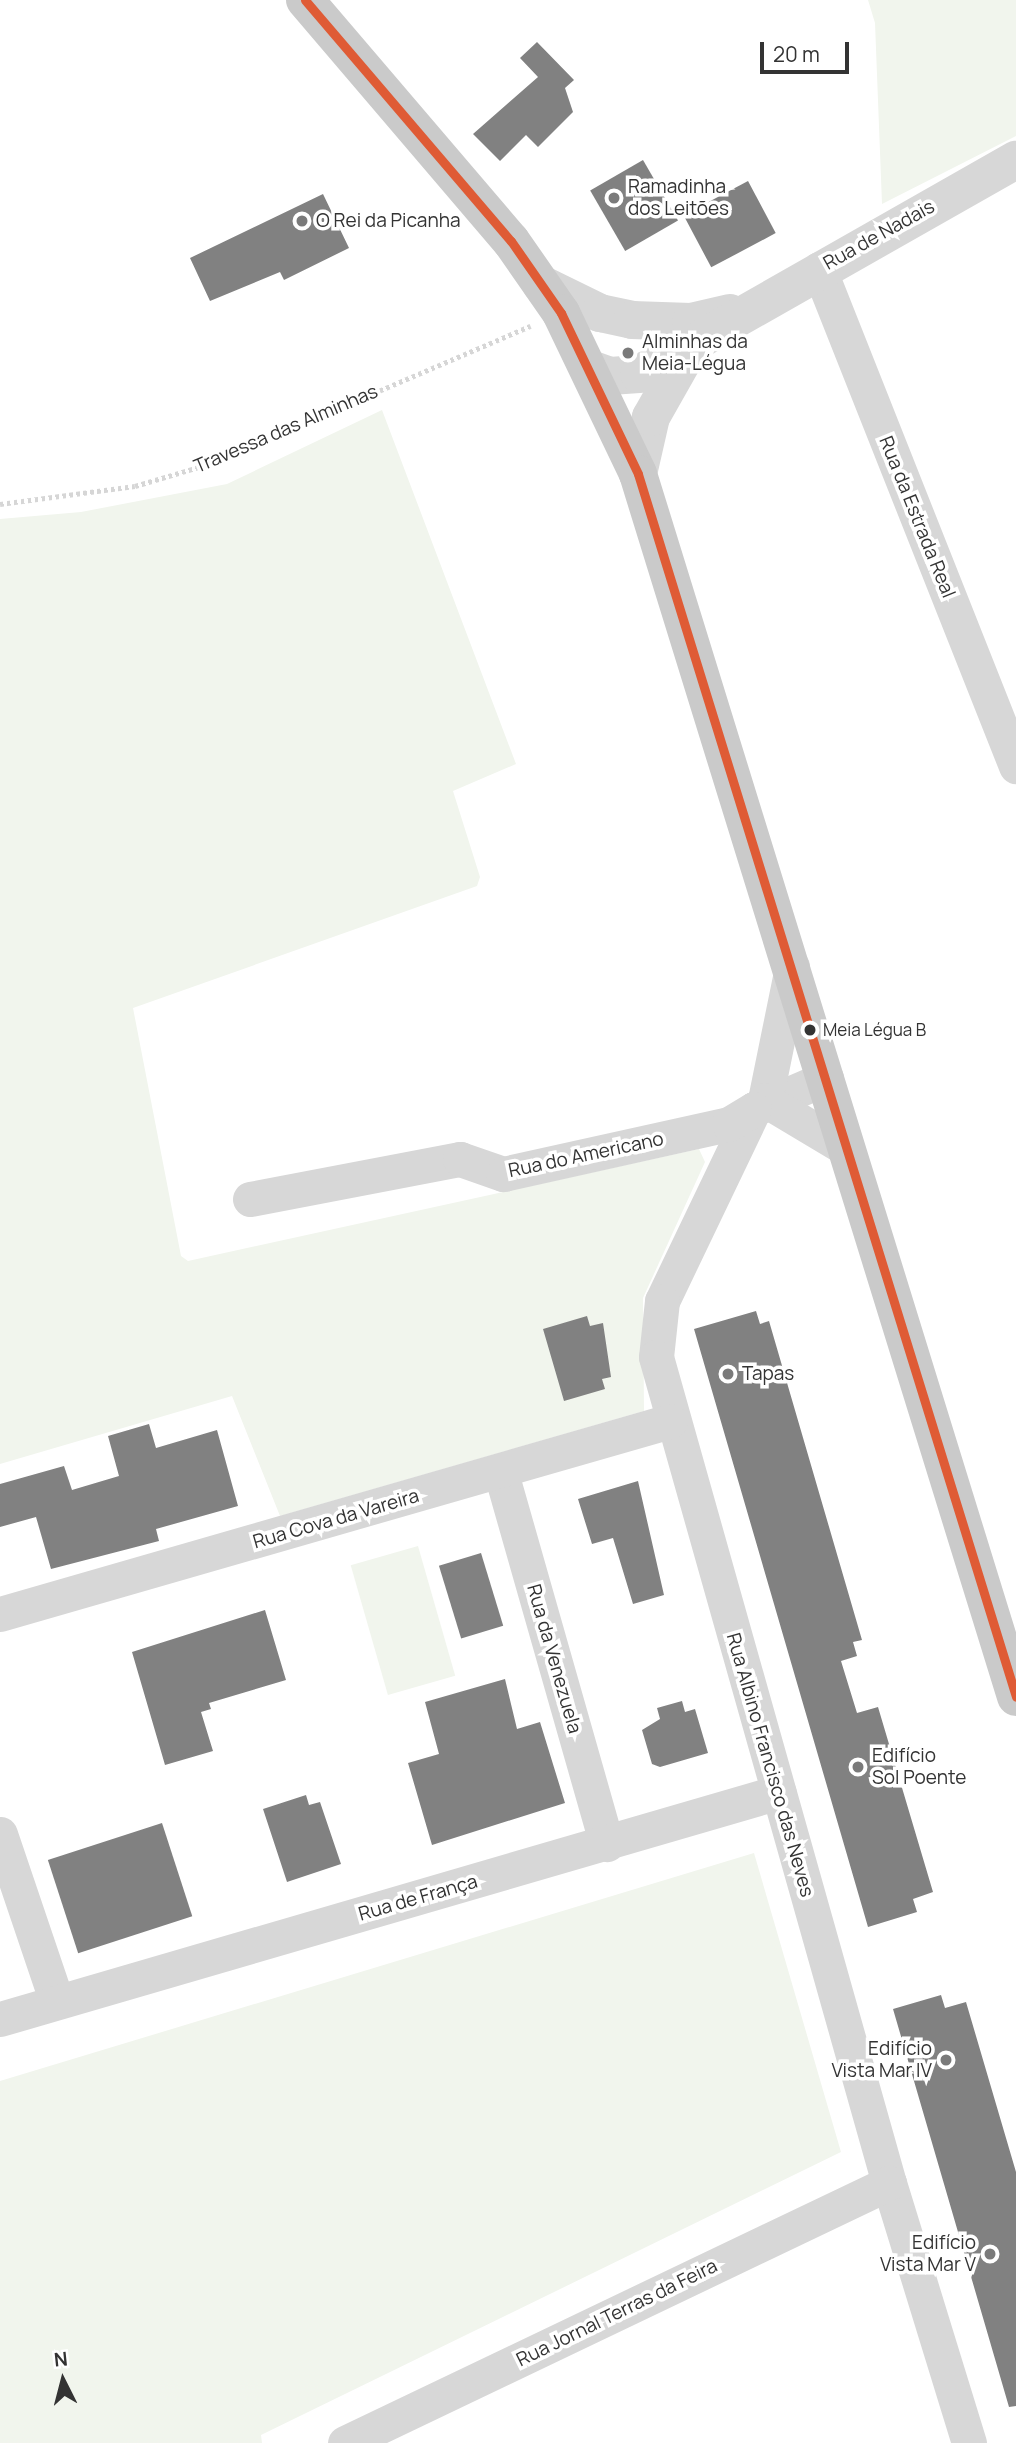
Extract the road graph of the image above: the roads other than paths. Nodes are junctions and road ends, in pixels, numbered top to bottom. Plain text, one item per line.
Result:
1 (306, 0) edge
2 (1016, 160) edge
3 (819, 269) junction
4 (551, 298) junction
5 (679, 336) junction
6 (584, 360) junction
7 (638, 474) junction
8 (1016, 766) edge
9 (792, 967) junction
10 (822, 1065) junction
11 (762, 1093) junction
12 (847, 1149) junction
13 (250, 1199) dead end
14 (670, 1420) junction
15 (501, 1473) junction
16 (0, 1614) edge
17 (1016, 1697) edge
18 (779, 1792) junction
19 (0, 1834) edge
20 (607, 1844) junction
21 (57, 2002) junction
22 (0, 2020) edge
23 (889, 2183) junction
24 (345, 2443) edge
25 (969, 2443) edge

1 - 4 main road
2 - 3 street, Rua de Nadais
3 - 5 street, Rua de Nadais
3 - 8 street, Rua da Estrada Real
4 - 5 street, Rua de Nadais
4 - 6 main road
5 - 6 street, Rua de Nadais
5 - 7 street
6 - 7 main road
7 - 9 main road
9 - 10 main road
9 - 11 street, Rua Albino Francisco das Neves
10 - 11 street
10 - 12 main road
11 - 12 street
11 - 13 street, Rua do Americano
11 - 14 street, Rua Albino Francisco das Neves
12 - 17 main road
14 - 15 street, Rua Cova da Vareira
14 - 18 street, Rua Albino Francisco das Neves
15 - 16 street, Rua Cova da Vareira
15 - 20 street, Rua da Venezuela
18 - 20 street, Rua de França
18 - 23 street, Rua Albino Francisco das Neves
19 - 21 street
20 - 21 street, Rua de França
21 - 22 street, Rua de França
23 - 24 street, Rua Jornal Terras da Feira
23 - 25 street, Rua Albino Francisco das Neves

